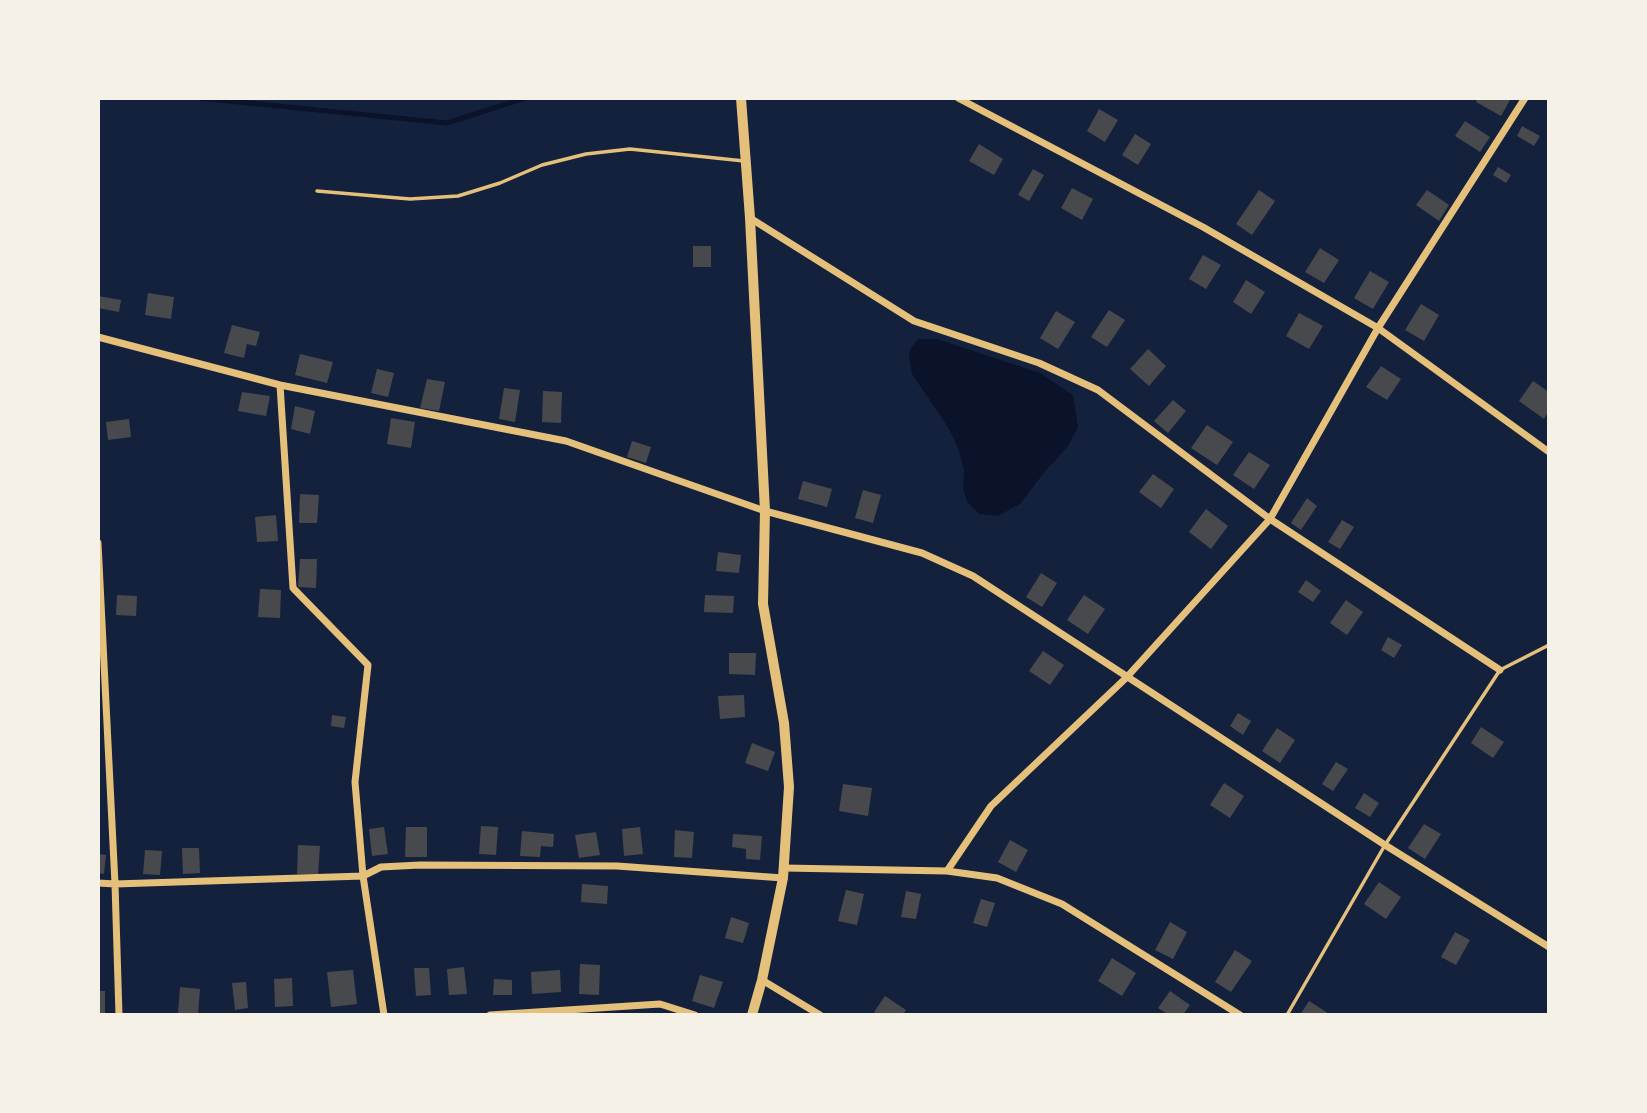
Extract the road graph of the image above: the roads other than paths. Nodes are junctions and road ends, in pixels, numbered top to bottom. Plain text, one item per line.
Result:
1 (741, 98) edge
2 (958, 98) edge
3 (1525, 98) edge
4 (746, 161) junction
5 (317, 191) dead end
6 (750, 218) junction
7 (1378, 328) junction
8 (98, 337) edge
9 (280, 385) junction
10 (1549, 452) edge
11 (765, 511) junction
12 (1270, 519) junction
13 (98, 544) edge
14 (100, 629) edge
15 (1549, 645) edge
16 (1500, 670) junction
17 (1126, 678) junction
18 (1385, 845) junction
19 (947, 871) junction
20 (784, 873) junction
21 (363, 876) junction
22 (98, 883) edge
23 (115, 884) junction
24 (1549, 947) edge
25 (762, 980) junction
26 (118, 1015) edge
27 (384, 1015) edge
28 (490, 1015) edge
29 (695, 1015) edge
30 (752, 1015) edge
31 (820, 1015) edge
32 (1240, 1015) edge
33 (1287, 1015) edge

1 - 4 street
2 - 7 street
3 - 7 street
4 - 5 lane
4 - 6 street
6 - 11 street
6 - 12 street
7 - 10 street
7 - 12 street
8 - 9 street
9 - 11 street
9 - 21 street
11 - 17 street
11 - 20 street
12 - 16 street
12 - 17 street
13 - 14 street
14 - 23 street
15 - 16 lane
16 - 18 lane
17 - 18 street
17 - 19 street
18 - 24 street
18 - 33 lane
19 - 20 street
19 - 32 street
20 - 21 street
20 - 25 street
21 - 23 street
21 - 27 street
22 - 23 street
23 - 26 street
25 - 30 street
25 - 31 street
28 - 29 street

